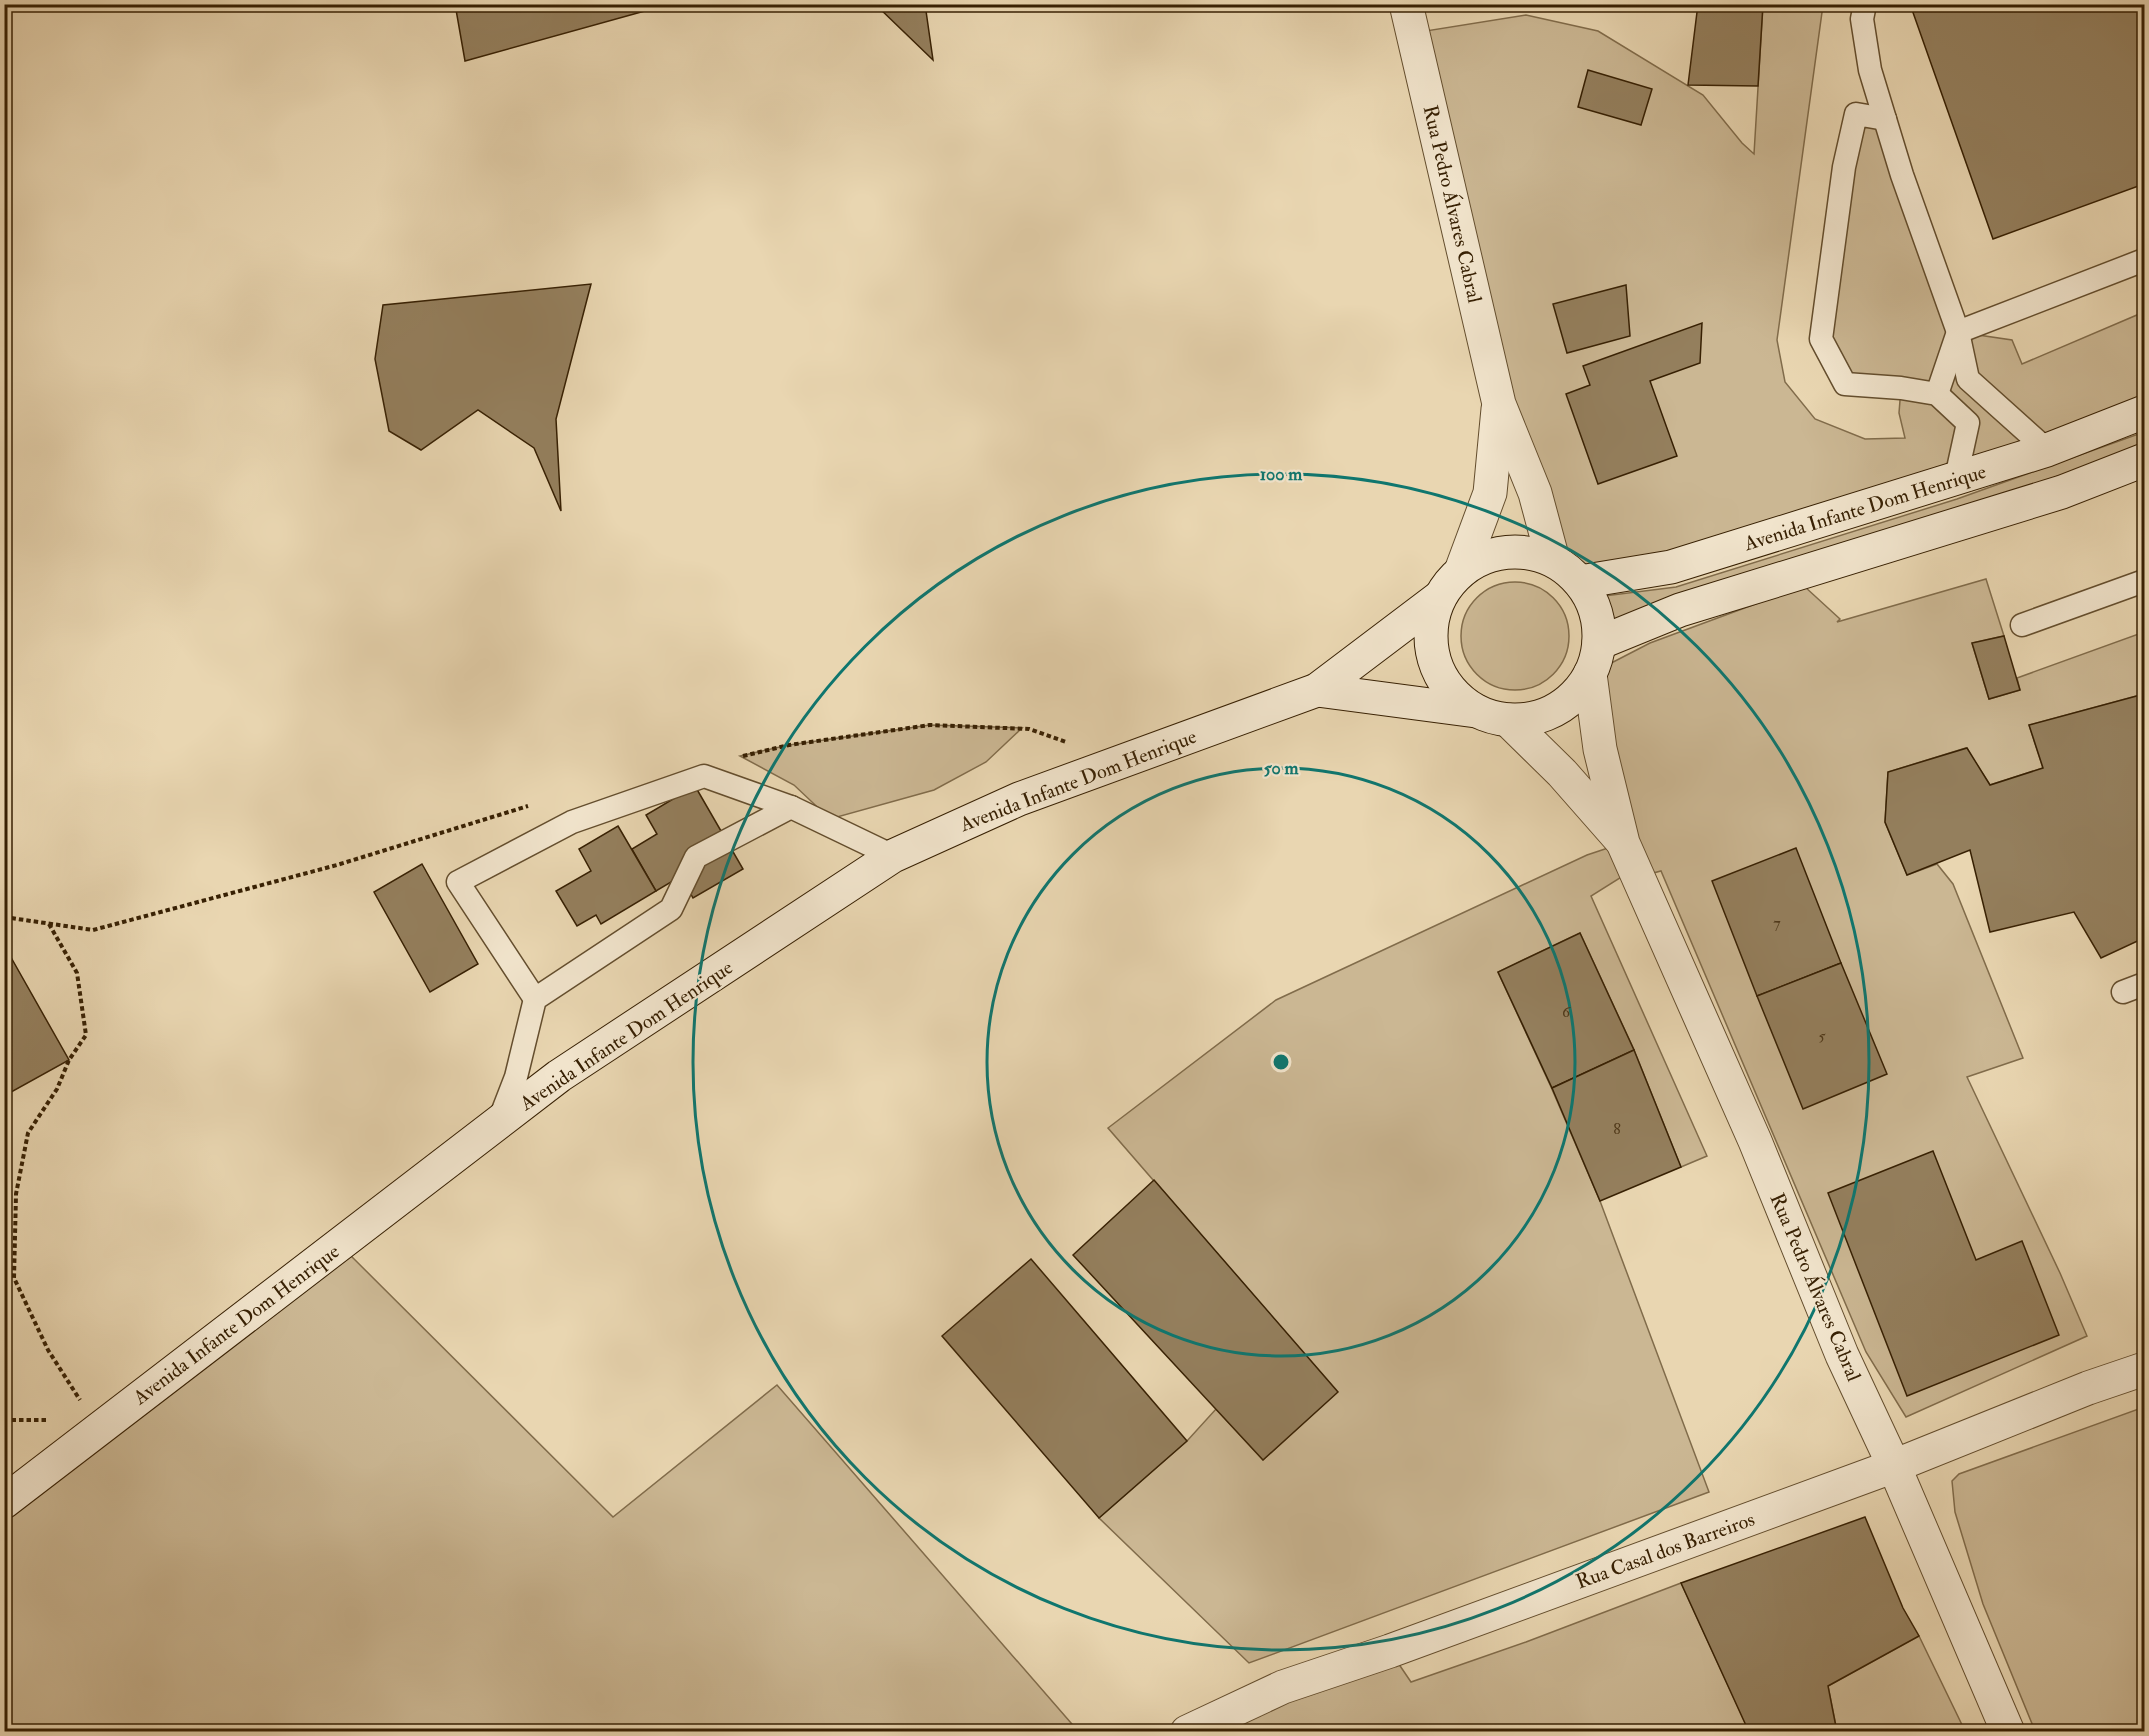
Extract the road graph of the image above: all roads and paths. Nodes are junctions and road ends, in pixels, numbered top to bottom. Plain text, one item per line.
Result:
1 (1406, 4) edge
2 (1865, 4) edge
3 (1885, 119) junction
4 (2145, 260) edge
5 (1958, 332) junction
6 (1937, 394) junction
7 (1499, 404) junction
8 (2145, 412) edge
9 (2047, 450) junction
10 (2145, 460) edge
11 (1956, 478) junction
12 (1553, 560) junction
13 (1461, 571) junction
14 (2145, 581) edge
15 (1580, 582) junction
16 (1440, 597) junction
17 (2022, 625) dead end
18 (1599, 643) junction
19 (1590, 674) junction
20 (1317, 690) junction
21 (1477, 711) junction
22 (1508, 720) junction
23 (791, 807) junction
24 (1623, 843) junction
25 (893, 856) junction
26 (49, 924) dead end
27 (2145, 984) edge
28 (2123, 992) dead end
29 (535, 999) junction
30 (498, 1123) junction
31 (2145, 1369) edge
32 (98, 1428) junction
33 (1894, 1466) junction
34 (4, 1502) edge
35 (1187, 1731) edge
36 (2008, 1731) edge

1 - 7 main road, Rua Pedro Álvares Cabral
2 - 3 lane
3 - 5 lane
3 - 6 lane
4 - 5 lane
5 - 6 lane
5 - 9 lane
6 - 11 lane
7 - 12 main road
7 - 13 main road
8 - 9 main road, Avenida Infante Dom Henrique
9 - 11 main road, Avenida Infante Dom Henrique
10 - 18 main road
11 - 15 main road, Avenida Infante Dom Henrique
12 - 13 main road
12 - 15 main road
13 - 16 main road
14 - 17 lane
15 - 18 main road
16 - 20 main road, Avenida Infante Dom Henrique
16 - 21 main road
18 - 19 main road
19 - 22 main road
19 - 24 main road
20 - 21 main road, Avenida Infante Dom Henrique
20 - 25 main road, Avenida Infante Dom Henrique
21 - 22 main road
22 - 24 main road
23 - 25 lane
23 - 29 lane
23 - 29 lane
24 - 33 main road, Rua Pedro Álvares Cabral
25 - 30 main road, Avenida Infante Dom Henrique
26 - 32 path
27 - 28 lane
29 - 30 lane
30 - 32 main road, Avenida Infante Dom Henrique
31 - 33 main road, Rua Casal dos Barreiros
32 - 34 main road, Avenida Infante Dom Henrique
33 - 35 main road, Rua Casal dos Barreiros
33 - 36 main road, Rua Pedro Álvares Cabral

